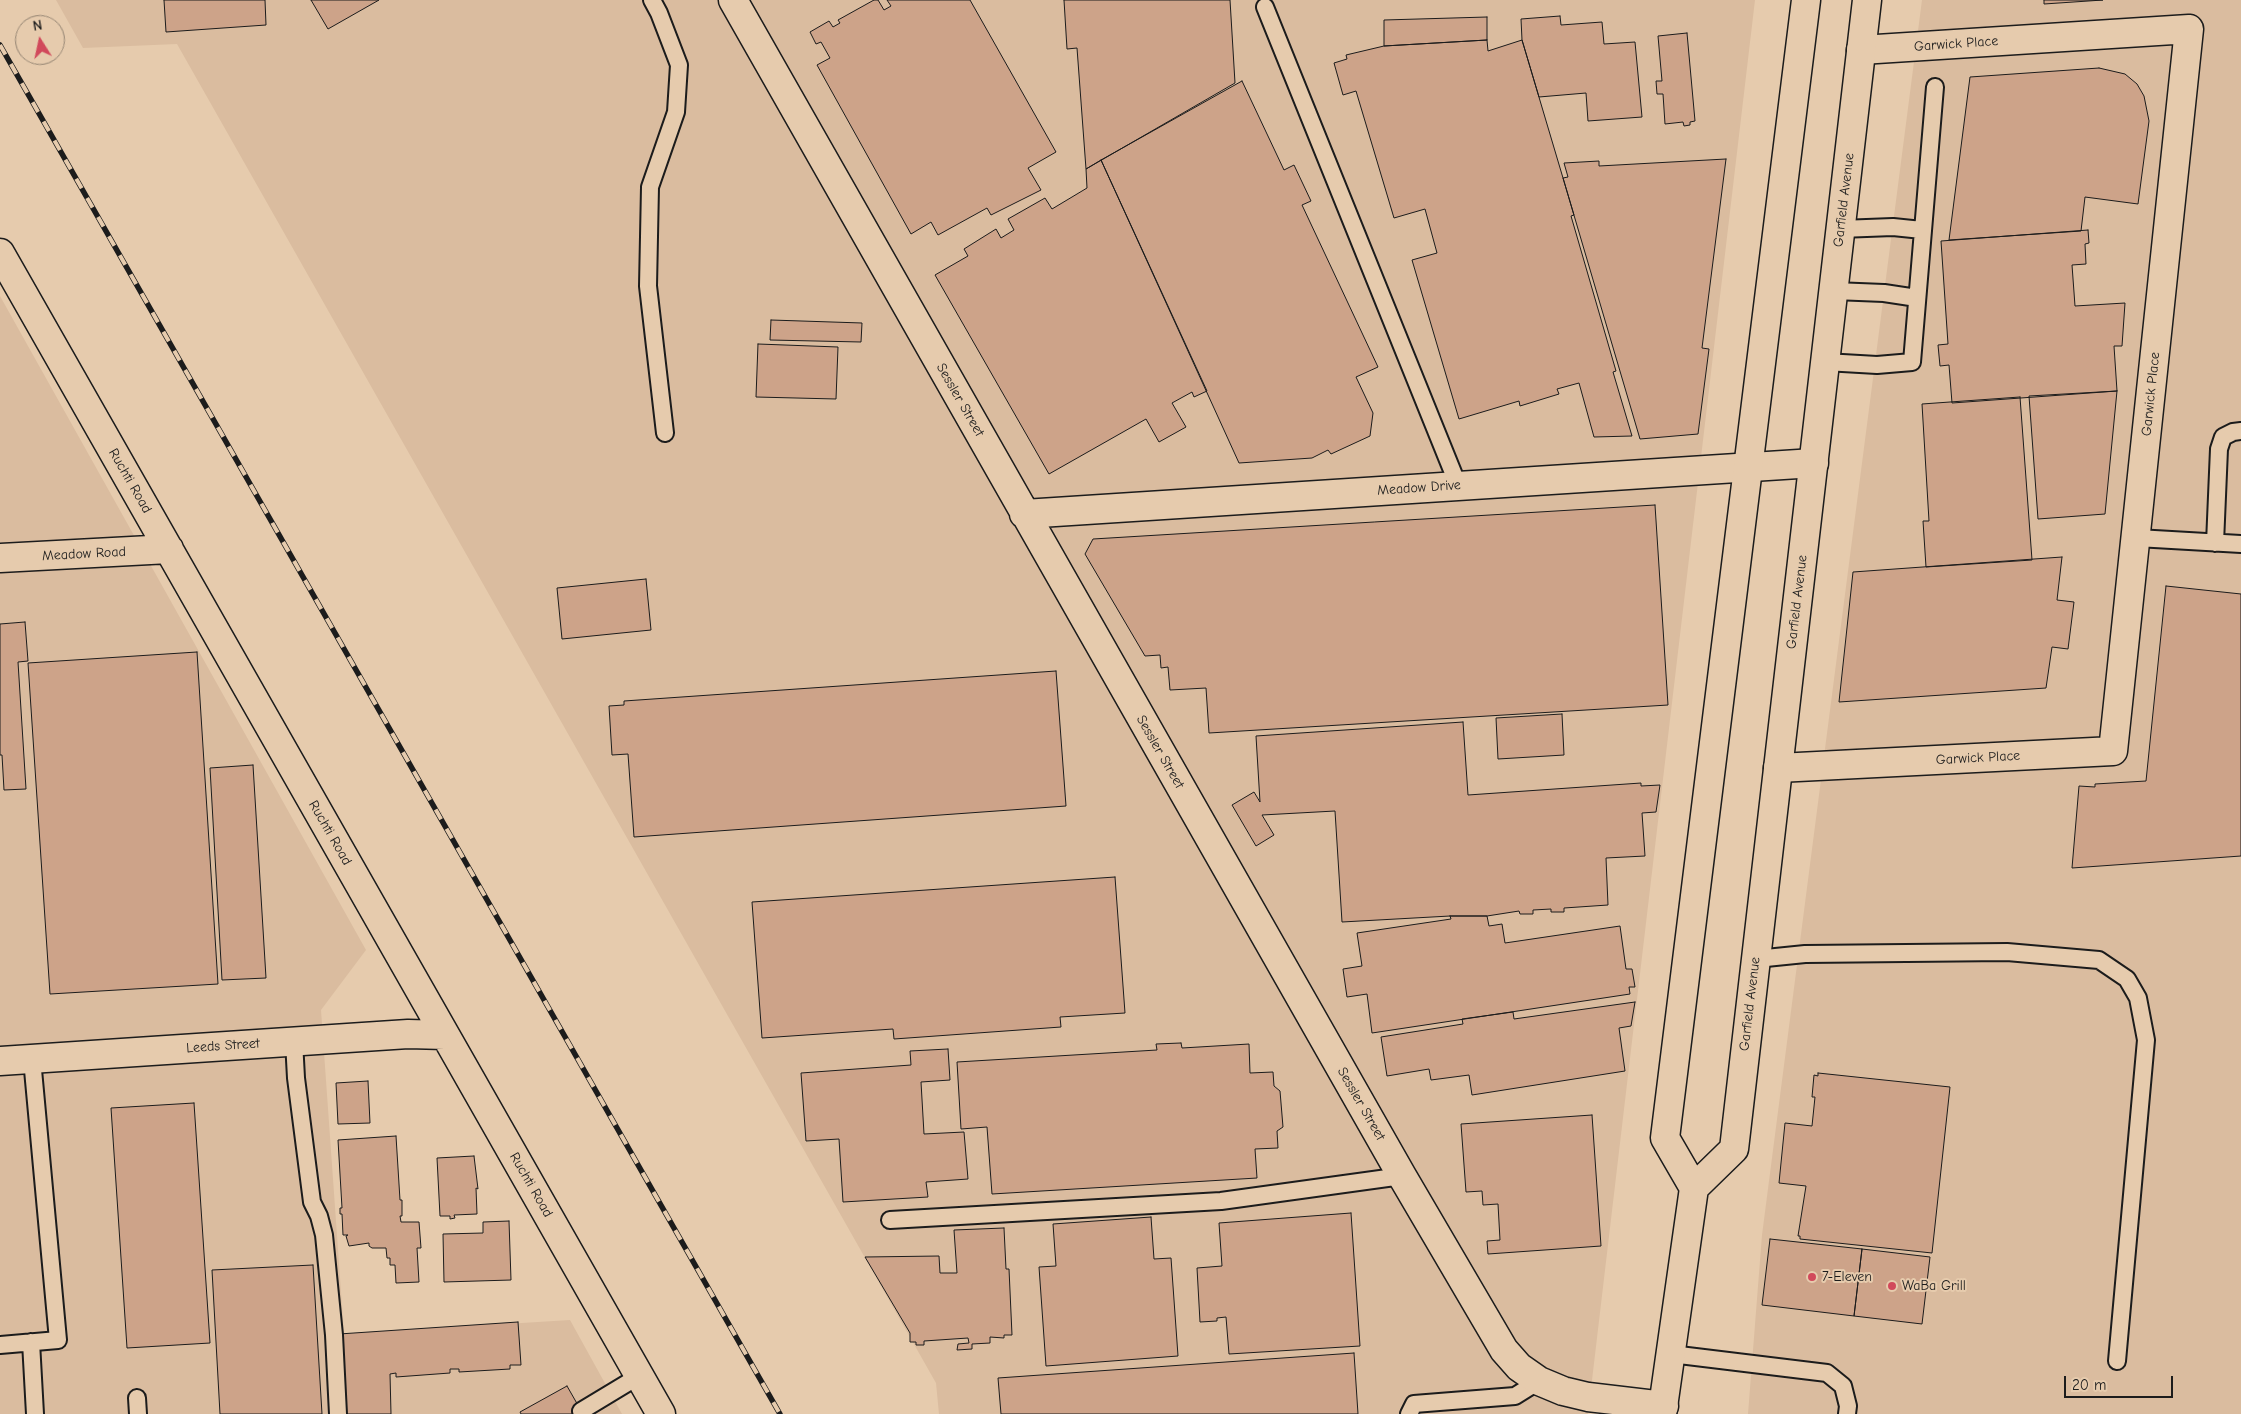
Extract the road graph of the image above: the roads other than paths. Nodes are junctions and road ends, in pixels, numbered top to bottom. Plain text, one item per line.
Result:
1 (652, 0) edge
2 (733, 0) edge
3 (1806, 0) edge
4 (1867, 0) edge
5 (1265, 7) dead end
6 (1861, 50) junction
7 (1935, 87) dead end
8 (1840, 229) junction
9 (1922, 230) junction
10 (0, 253) edge
11 (1834, 291) junction
12 (1917, 298) junction
13 (1825, 362) junction
14 (2241, 431) edge
15 (665, 433) dead end
16 (1814, 463) junction
17 (1747, 467) junction
18 (1458, 485) junction
19 (1024, 514) junction
20 (2137, 538) junction
21 (2215, 543) junction
22 (2241, 544) edge
23 (169, 549) junction
24 (0, 558) edge
25 (1778, 768) junction
26 (1756, 958) junction
27 (445, 1035) junction
28 (294, 1042) junction
29 (32, 1058) junction
30 (0, 1061) edge
31 (1402, 1176) junction
32 (1694, 1188) junction
33 (890, 1220) dead end
34 (31, 1342) junction
35 (0, 1345) edge
36 (1671, 1354) junction
37 (2117, 1361) dead end
38 (640, 1376) junction
39 (1539, 1381) junction
40 (1411, 1409) edge
41 (581, 1410) dead end
42 (1663, 1410) edge
43 (35, 1414) edge
44 (338, 1414) edge
45 (661, 1414) edge
46 (1847, 1414) edge

1 - 15 lane
2 - 19 street, Sessler Street
3 - 17 street
4 - 6 street, Garfield Avenue
5 - 18 lane
6 - 8 street, Garfield Avenue
6 - 20 street, Garwick Place
7 - 9 lane
8 - 9 lane
8 - 11 street, Garfield Avenue
9 - 12 lane
10 - 23 street, Ruchti Road
11 - 12 lane
11 - 13 street, Garfield Avenue
12 - 13 lane
13 - 16 street, Garfield Avenue
14 - 21 lane
16 - 17 street, Meadow Drive
16 - 25 street, Garfield Avenue
17 - 18 street, Meadow Drive
17 - 32 street
18 - 19 street, Meadow Drive
19 - 31 street, Sessler Street
20 - 21 lane
20 - 25 street, Garwick Place
21 - 22 lane
23 - 24 street, Meadow Road
23 - 27 street, Ruchti Road
25 - 26 street, Garfield Avenue
26 - 32 street, Garfield Avenue
26 - 37 lane
27 - 28 street, Leeds Street
27 - 38 street, Ruchti Road
28 - 29 street, Leeds Street
28 - 44 lane
29 - 30 street, Leeds Street
29 - 34 lane
31 - 33 lane
31 - 39 street, Sessler Street
32 - 36 street
34 - 35 lane
34 - 43 lane
36 - 42 street
36 - 46 lane
38 - 41 lane
38 - 45 street, Ruchti Road
39 - 40 lane
39 - 42 street, Sessler Street

